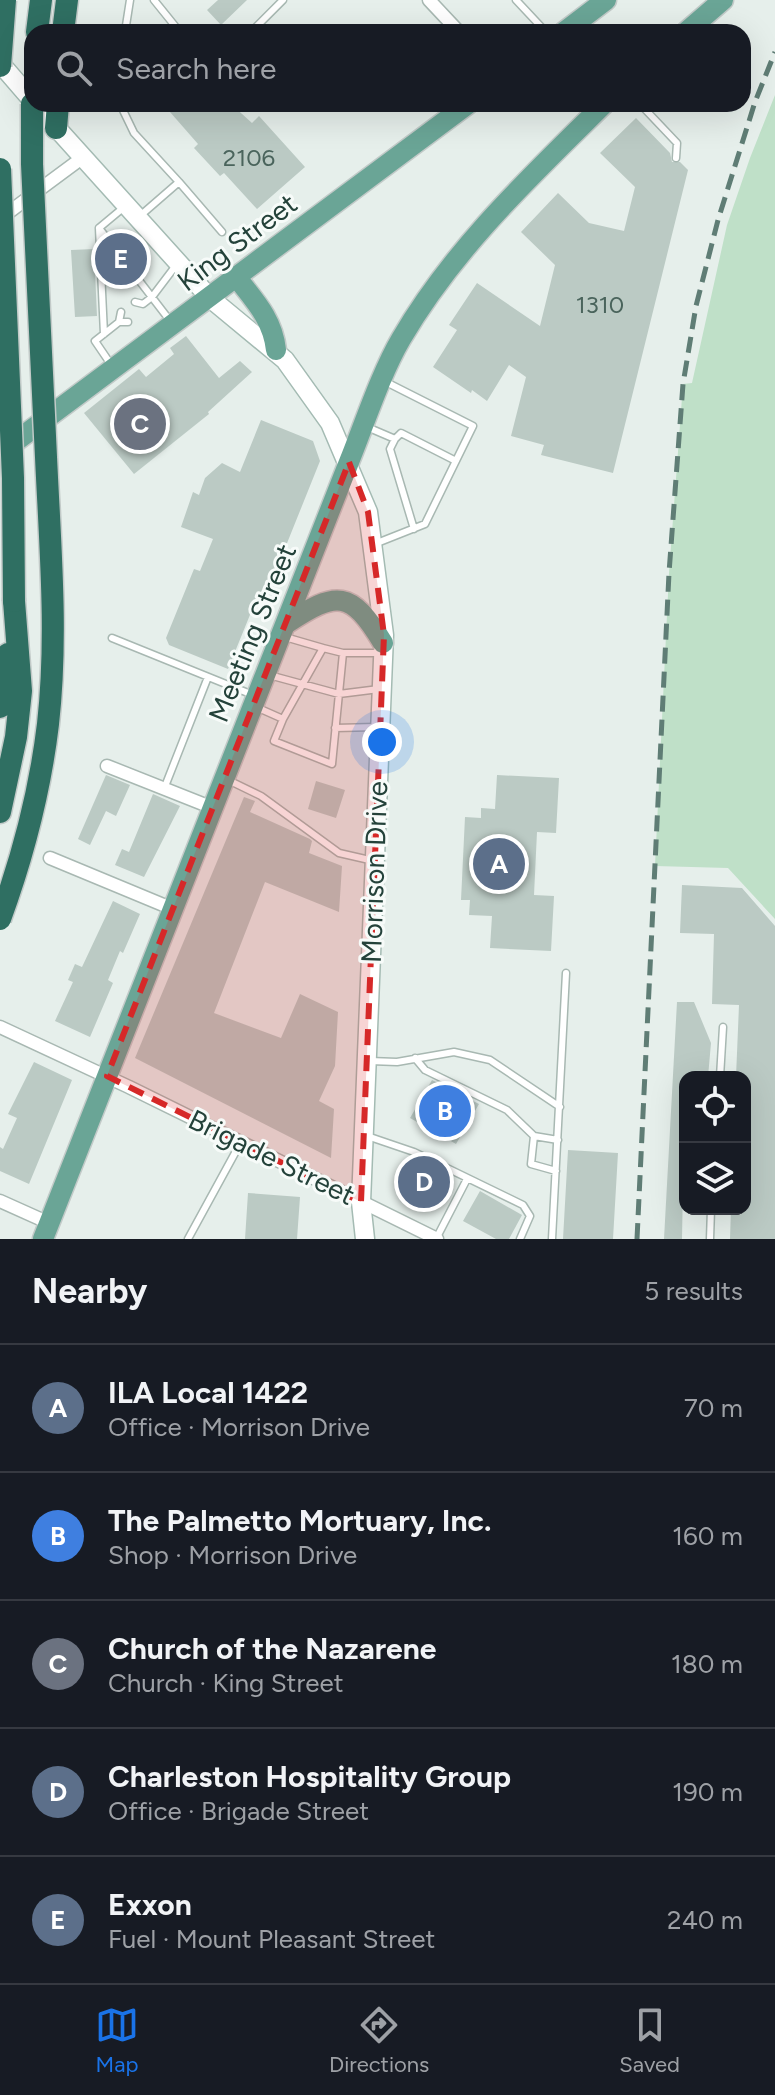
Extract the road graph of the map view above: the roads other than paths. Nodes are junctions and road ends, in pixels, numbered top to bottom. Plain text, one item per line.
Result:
1 (5, 0) edge
2 (41, 0) edge
3 (67, 0) edge
4 (130, 0) edge
5 (154, 0) edge
6 (283, 0) edge
7 (429, 0) edge
8 (516, 0) edge
9 (606, 0) edge
10 (723, 0) edge
11 (38, 24) edge
12 (64, 24) edge
13 (126, 24) edge
14 (173, 24) edge
15 (259, 24) edge
16 (452, 24) edge
17 (538, 24) edge
18 (574, 24) edge
19 (695, 24) edge
20 (0, 65) edge
21 (24, 93) edge
22 (33, 112) edge
23 (41, 112) edge
24 (57, 112) edge
25 (124, 112) edge
26 (457, 112) edge
27 (596, 112) edge
28 (648, 112) edge
29 (56, 128) junction
30 (82, 158) junction
31 (676, 158) dead end
32 (0, 169) edge
33 (179, 182) junction
34 (132, 212) junction
35 (0, 218) edge
36 (99, 228) junction
37 (222, 232) dead end
38 (110, 242) junction
39 (127, 246) dead end
40 (117, 252) dead end
41 (136, 259) dead end
42 (109, 260) dead end
43 (178, 263) junction
44 (128, 266) dead end
45 (118, 272) dead end
46 (134, 273) junction
47 (237, 278) junction
48 (152, 297) junction
49 (210, 298) junction
50 (121, 312) dead end
51 (142, 312) dead end
52 (119, 322) junction
53 (128, 322) dead end
54 (173, 325) junction
55 (104, 334) junction
56 (276, 350) junction
57 (114, 369) junction
58 (383, 380) junction
59 (364, 426) junction
60 (395, 439) junction
61 (0, 453) edge
62 (456, 461) junction
63 (349, 462) junction
64 (414, 529) junction
65 (373, 544) junction
66 (14, 601) junction
67 (284, 630) junction
68 (112, 638) dead end
69 (323, 648) junction
70 (383, 648) junction
71 (343, 653) junction
72 (266, 674) junction
73 (208, 677) junction
74 (301, 683) junction
75 (381, 689) junction
76 (339, 694) junction
77 (255, 701) junction
78 (0, 707) edge
79 (283, 719) junction
80 (380, 727) junction
81 (335, 728) junction
82 (107, 766) dead end
83 (225, 779) junction
84 (164, 789) junction
85 (213, 808) junction
86 (0, 812) edge
87 (50, 858) dead end
88 (375, 861) junction
89 (173, 909) junction
90 (0, 919) edge
91 (566, 973) dead end
92 (0, 1027) edge
93 (723, 1027) dead end
94 (415, 1058) junction
95 (366, 1061) junction
96 (720, 1071) edge
97 (107, 1076) junction
98 (560, 1107) junction
99 (364, 1135) junction
100 (534, 1136) junction
101 (558, 1140) junction
102 (241, 1142) junction
103 (556, 1171) junction
104 (467, 1179) junction
105 (0, 1201) edge
106 (361, 1202) junction
107 (711, 1215) edge
108 (46, 1231) edge
109 (188, 1239) edge
110 (365, 1239) edge
111 (436, 1239) edge
112 (520, 1239) edge
113 (552, 1239) edge
114 (710, 1239) edge

1 - 20 highway, bridge
2 - 11 highway
3 - 12 highway
4 - 13 lane
5 - 14 lane
6 - 15 lane
7 - 16 street
8 - 17 lane
9 - 18 main road
10 - 19 main road
20 - 21 main road, Morrison Drive
22 - 90 highway, bridge
23 - 29 main road, Morrison Drive
24 - 29 highway
25 - 33 lane
26 - 47 main road, King Street
27 - 58 main road, Meeting Street
28 - 31 lane
29 - 30 main road, Morrison Drive
30 - 34 main road, Morrison Drive
30 - 35 street
32 - 66 highway, bridge
33 - 34 lane
33 - 37 lane
34 - 36 lane
34 - 43 main road, Morrison Drive
36 - 38 lane
36 - 55 lane
38 - 39 lane
38 - 40 lane
38 - 42 lane
41 - 46 lane
43 - 48 lane
43 - 49 main road, Morrison Drive
44 - 46 lane
45 - 46 lane
46 - 48 lane
47 - 49 main road, King Street
47 - 56 main road
48 - 51 lane
48 - 54 lane
49 - 54 main road, King Street
49 - 56 main road, Morrison Drive
50 - 52 lane
52 - 53 lane
52 - 55 lane
54 - 57 main road, King Street
55 - 57 lane
56 - 63 main road, Morrison Drive
57 - 61 main road, King Street
58 - 59 main road, Meeting Street
58 - 62 lane
59 - 60 lane
59 - 63 main road, Meeting Street
60 - 62 lane
60 - 64 lane
62 - 64 lane
63 - 65 main road, Morrison Drive
63 - 67 main road, Meeting Street
64 - 65 lane
65 - 70 main road, Morrison Drive
66 - 78 highway
66 - 86 highway
67 - 69 lane
67 - 70 main road
67 - 72 main road, Meeting Street
68 - 73 lane
69 - 71 lane
69 - 74 lane
70 - 71 lane
70 - 75 main road, Morrison Drive
71 - 76 lane
72 - 74 lane
72 - 77 main road, Meeting Street
73 - 77 lane
73 - 84 lane
74 - 76 lane
74 - 79 lane
75 - 76 lane
75 - 80 main road, Morrison Drive
76 - 81 lane
77 - 79 lane
77 - 83 main road, Meeting Street
79 - 81 lane
80 - 81 lane
80 - 88 main road, Morrison Drive
82 - 84 street
83 - 85 main road, Meeting Street
83 - 88 lane
84 - 85 street
85 - 89 main road, Meeting Street
87 - 89 street
88 - 95 main road, Morrison Drive
89 - 97 main road, Meeting Street
91 - 98 lane
92 - 97 street, Brigade Street
93 - 96 lane
94 - 95 lane
94 - 98 lane
94 - 100 lane
95 - 99 main road, Morrison Drive
97 - 102 street, Brigade Street
97 - 108 main road, Meeting Street
98 - 101 lane
99 - 104 lane
99 - 106 main road, Morrison Drive
100 - 101 lane
100 - 103 lane
101 - 103 lane
102 - 106 street, Brigade Street
102 - 109 lane
103 - 113 lane
104 - 111 lane
104 - 112 lane
105 - 108 street
106 - 110 main road, Morrison Drive
106 - 111 street, Brigade Street
107 - 114 lane

